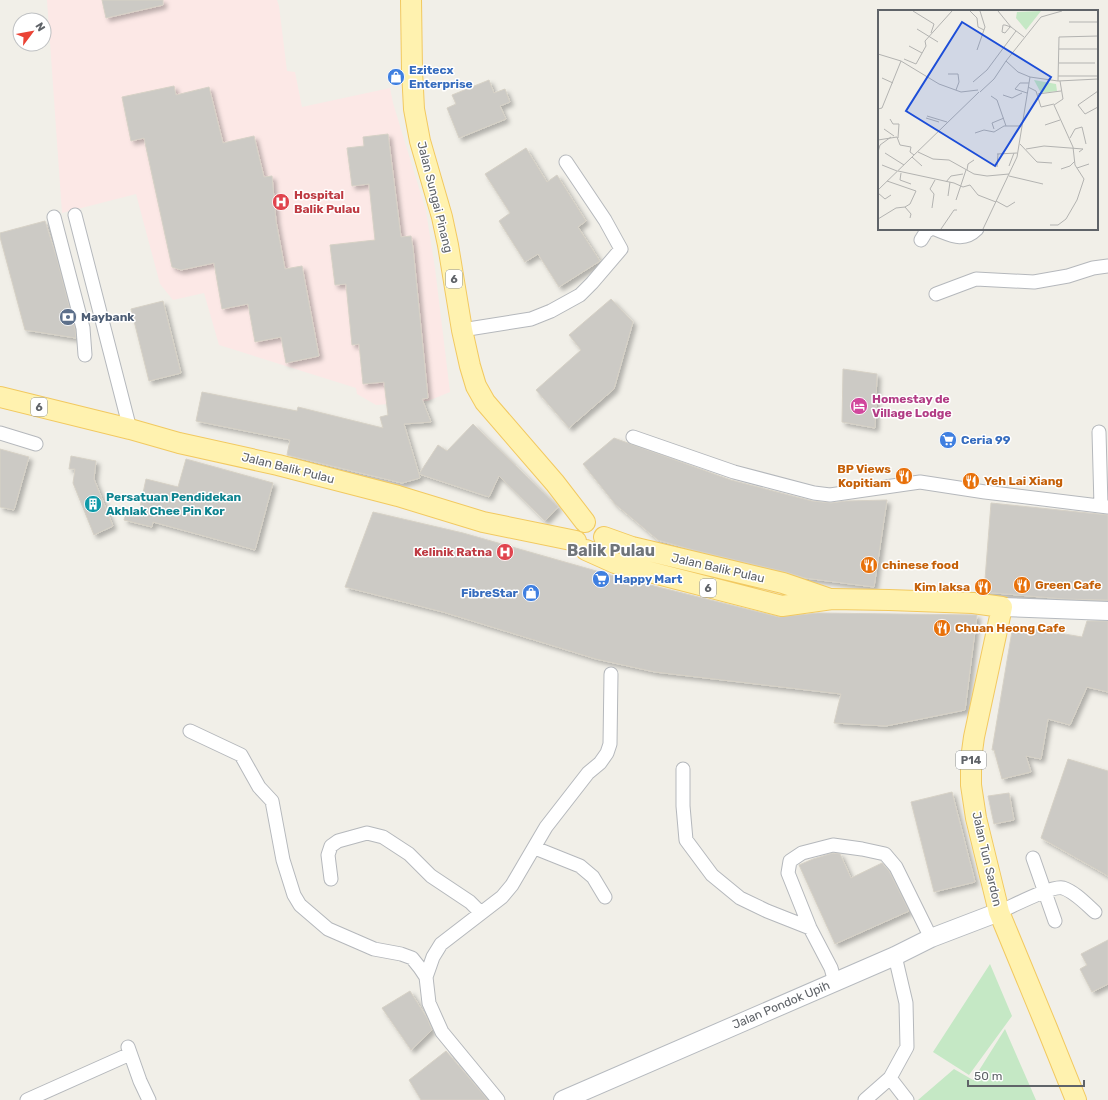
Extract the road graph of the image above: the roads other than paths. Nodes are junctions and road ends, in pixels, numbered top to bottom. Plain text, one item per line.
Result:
1 (411, 0) edge
2 (566, 162) dead end
3 (75, 215) dead end
4 (54, 217) dead end
5 (929, 230) edge
6 (938, 230) edge
7 (976, 230) edge
8 (921, 240) dead end
9 (1108, 266) edge
10 (936, 294) dead end
11 (462, 330) junction
12 (85, 355) dead end
13 (0, 397) edge
14 (130, 429) junction
15 (1099, 432) dead end
16 (0, 433) edge
17 (633, 437) dead end
18 (36, 444) dead end
19 (1104, 507) edge
20 (585, 522) junction
21 (604, 537) junction
22 (581, 545) junction
23 (832, 600) junction
24 (1002, 607) junction
25 (1108, 611) edge
26 (611, 674) dead end
27 (190, 731) dead end
28 (683, 769) dead end
29 (535, 848) junction
30 (1033, 858) dead end
31 (331, 879) dead end
32 (1045, 892) junction
33 (605, 898) dead end
34 (999, 912) junction
35 (1095, 912) dead end
36 (481, 914) junction
37 (1055, 921) dead end
38 (810, 928) junction
39 (931, 938) junction
40 (895, 956) junction
41 (426, 977) junction
42 (835, 982) junction
43 (890, 1078) junction
44 (27, 1100) edge
45 (149, 1100) edge
46 (498, 1100) edge
47 (563, 1100) edge
48 (865, 1100) edge
49 (907, 1100) edge
50 (1076, 1100) edge

1 - 11 main road, Jalan Sungai Pinang / 6
2 - 11 street
3 - 14 street
4 - 12 street
5 - 8 street
6 - 7 street
9 - 10 street
11 - 20 main road, Jalan Sungai Pinang / 6
13 - 14 main road, Jalan Balik Pulau / 6
14 - 22 main road, Jalan Balik Pulau / 6
15 - 19 street
16 - 18 street
17 - 19 street
20 - 21 main road
20 - 22 main road
21 - 22 main road
21 - 23 main road, Jalan Balik Pulau / 6
22 - 23 main road, Jalan Balik Pulau / 6
23 - 24 main road, Jalan Balik Pulau / 6
24 - 25 main road
24 - 34 main road, Jalan Tun Sardon / P14
26 - 29 street
27 - 41 street
28 - 38 street
29 - 33 street
29 - 36 street
30 - 32 street
31 - 36 street
32 - 34 street
32 - 35 street
32 - 37 street
34 - 39 main road, Jalan Pondok Upih
34 - 50 main road, Jalan Tun Sardon / P14
36 - 41 street
38 - 39 street
38 - 42 street
39 - 40 main road, Jalan Pondok Upih
40 - 42 main road, Jalan Pondok Upih
40 - 43 street
41 - 46 street
42 - 47 main road, Jalan Pondok Upih
43 - 48 street
43 - 49 street
44 - 45 street

